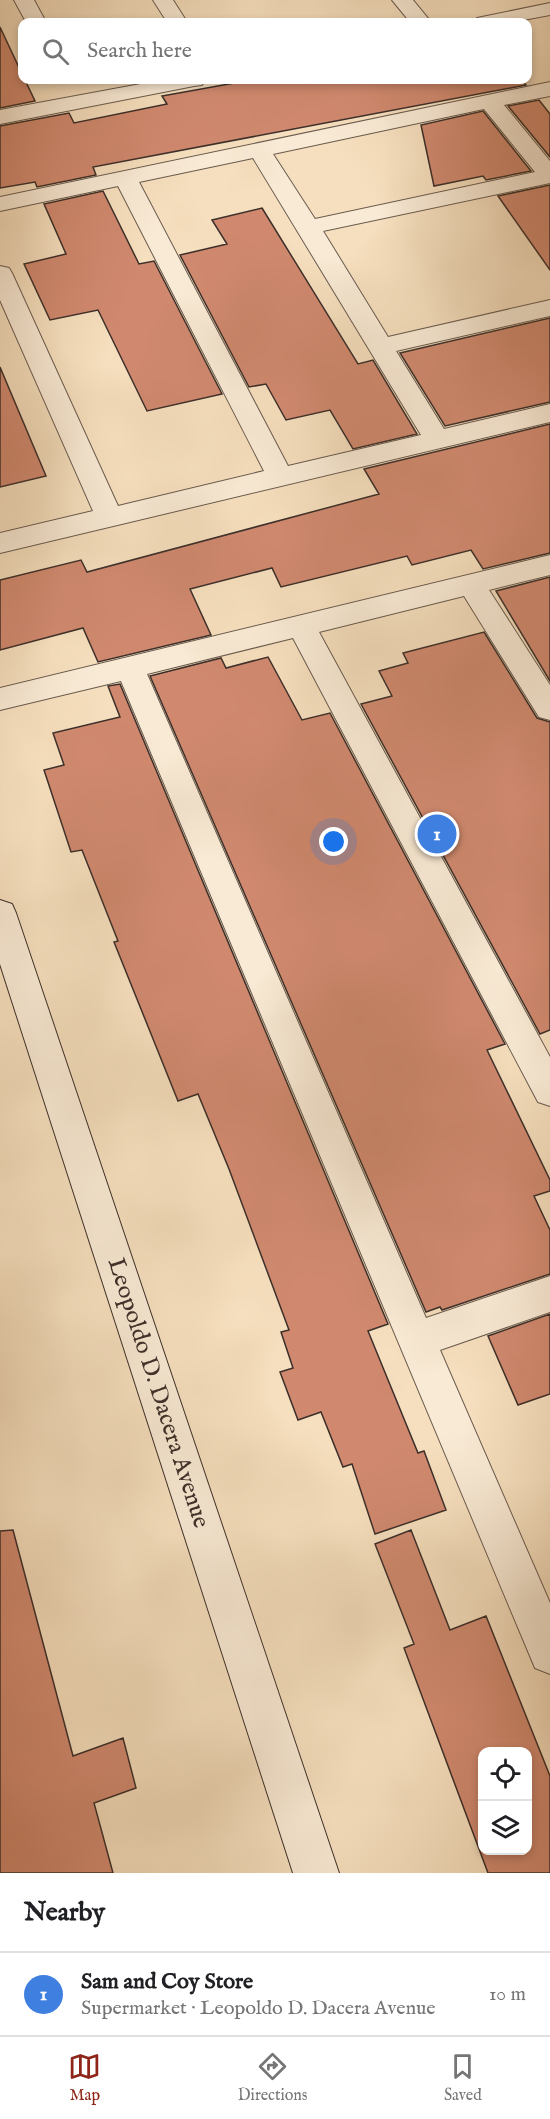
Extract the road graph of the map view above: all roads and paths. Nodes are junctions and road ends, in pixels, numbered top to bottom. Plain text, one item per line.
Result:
1 (24, 0) edge
2 (402, 0) edge
3 (544, 0) edge
4 (170, 1) edge
5 (550, 8) edge
6 (34, 18) edge
7 (176, 18) edge
8 (418, 18) edge
9 (503, 18) edge
10 (68, 84) edge
11 (174, 84) edge
12 (550, 89) edge
13 (490, 102) junction
14 (78, 103) junction
15 (0, 117) edge
16 (259, 149) junction
17 (550, 176) edge
18 (125, 178) junction
19 (0, 204) edge
20 (310, 227) junction
21 (0, 273) edge
22 (550, 308) edge
23 (379, 347) junction
24 (550, 413) edge
25 (438, 440) junction
26 (280, 476) junction
27 (110, 518) junction
28 (0, 543) edge
29 (550, 565) edge
30 (472, 586) junction
31 (302, 627) junction
32 (130, 668) junction
33 (0, 699) edge
34 (550, 709) edge
35 (0, 913) edge
36 (550, 1091) edge
37 (550, 1294) edge
38 (417, 1340) junction
39 (550, 1653) edge
40 (316, 1873) edge

1 - 6 street
2 - 8 street
3 - 5 street
4 - 7 street
5 - 9 street
10 - 14 street
11 - 14 street
12 - 13 street
13 - 16 street
13 - 17 street
14 - 15 street
16 - 18 street
16 - 20 street
17 - 20 street
18 - 19 street
18 - 26 street
20 - 23 street
21 - 27 street
22 - 23 street
23 - 25 street
24 - 25 street
25 - 26 street
26 - 27 street
27 - 28 street
29 - 30 street
30 - 31 street
30 - 34 street
31 - 32 street
31 - 36 street
32 - 33 street
32 - 38 street
35 - 40 street, Leopoldo D. Dacera Avenue
37 - 38 street
38 - 39 street

